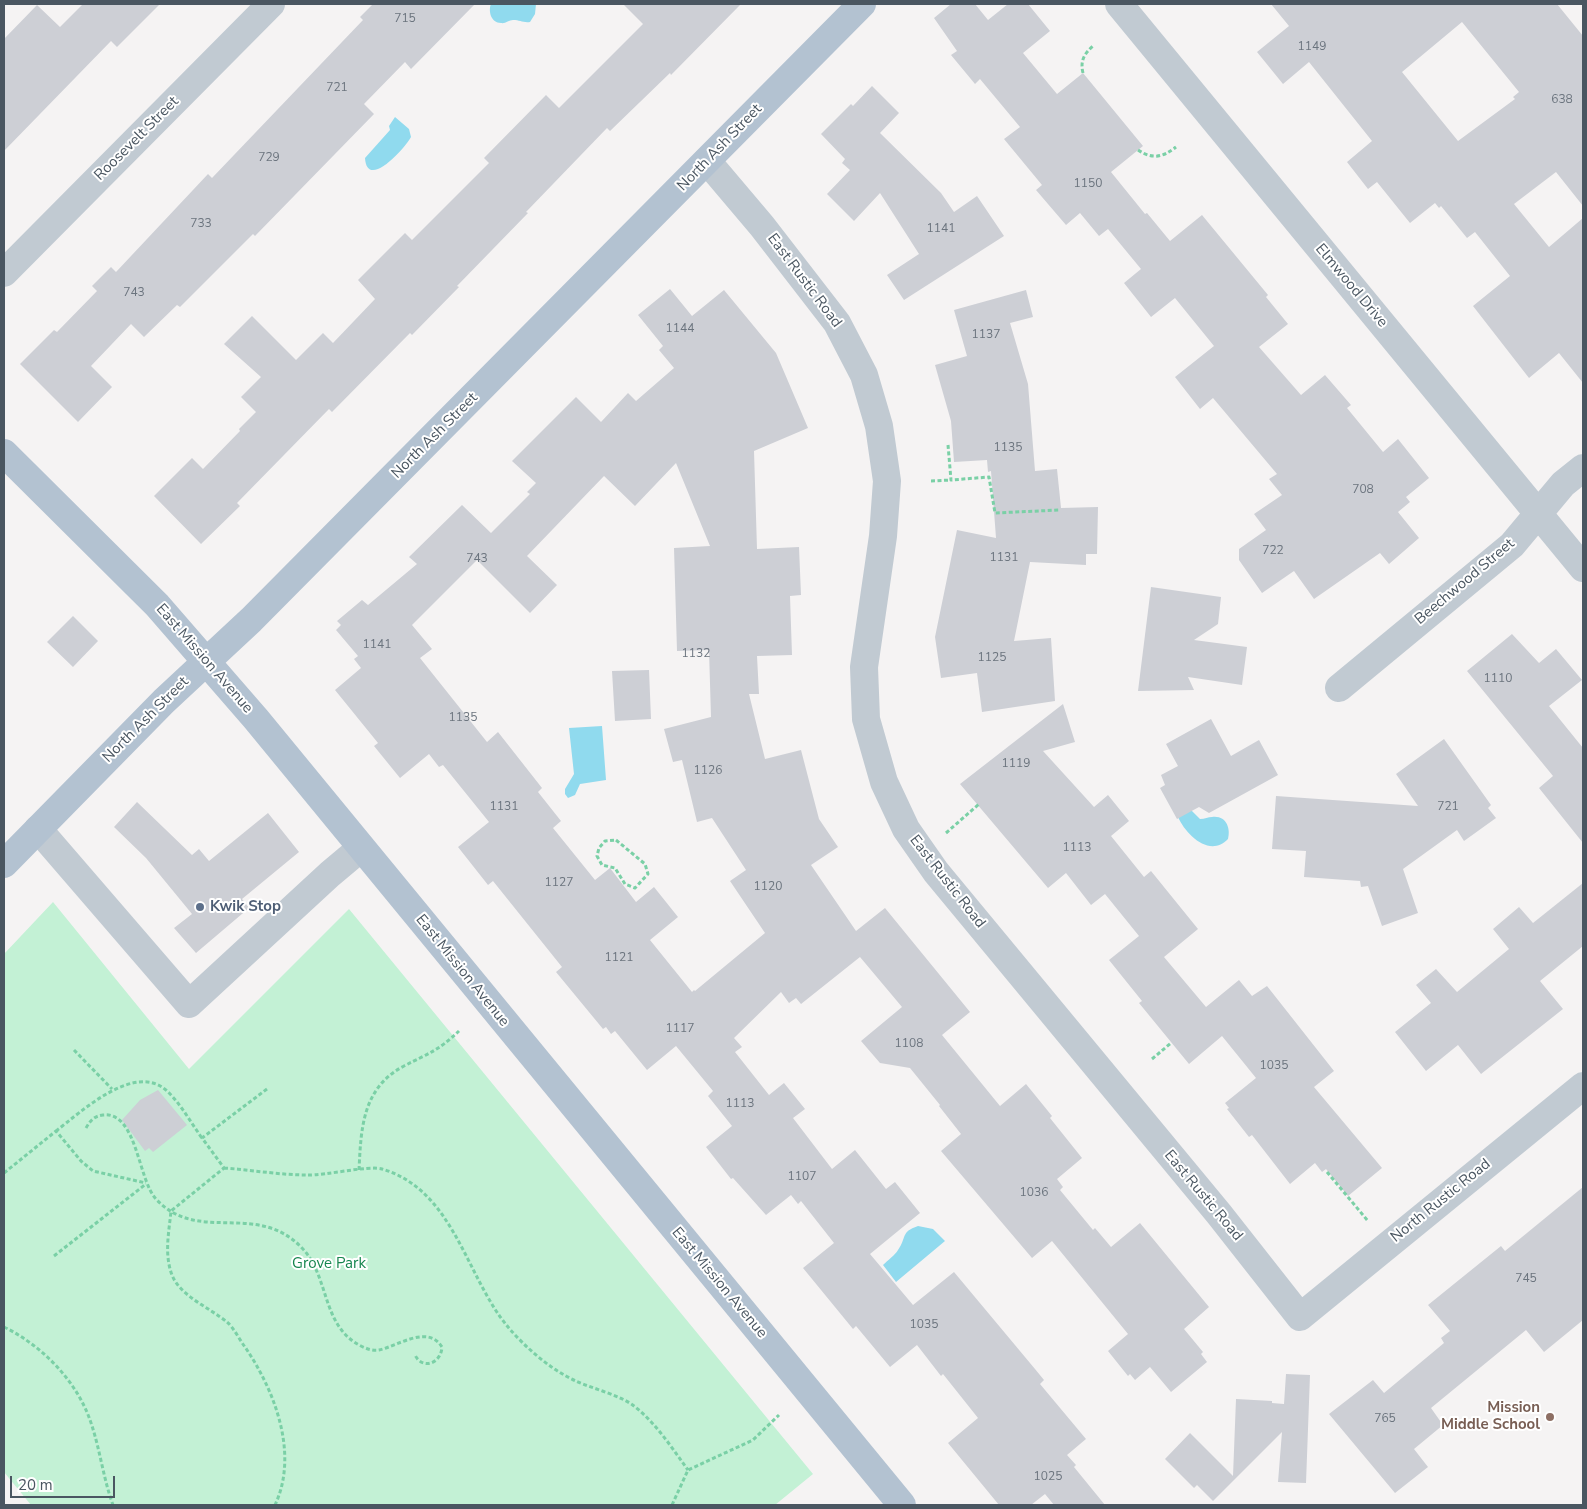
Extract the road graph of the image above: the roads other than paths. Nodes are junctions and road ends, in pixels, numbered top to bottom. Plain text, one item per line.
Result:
1 (271, 4) edge
2 (862, 4) edge
3 (1119, 4) edge
4 (707, 161) junction
5 (4, 273) edge
6 (4, 453) edge
7 (1583, 468) edge
8 (1539, 514) junction
9 (1583, 568) edge
10 (206, 662) junction
11 (1339, 688) dead end
12 (38, 829) junction
13 (361, 848) junction
14 (4, 864) edge
15 (1583, 1086) edge
16 (1300, 1317) joint
17 (902, 1505) edge

1 - 5 street, Roosevelt Street
2 - 4 main road, North Ash Street
3 - 8 street, Elmwood Drive
4 - 10 main road, North Ash Street
4 - 16 street, East Rustic Road
6 - 10 main road, East Mission Avenue
7 - 8 street, Beechwood Street
8 - 9 street, Elmwood Drive
8 - 11 street, Beechwood Street
10 - 12 main road, North Ash Street
10 - 13 main road, East Mission Avenue
12 - 13 street
12 - 14 main road, North Ash Street
13 - 17 main road, East Mission Avenue
15 - 16 street, North Rustic Road

